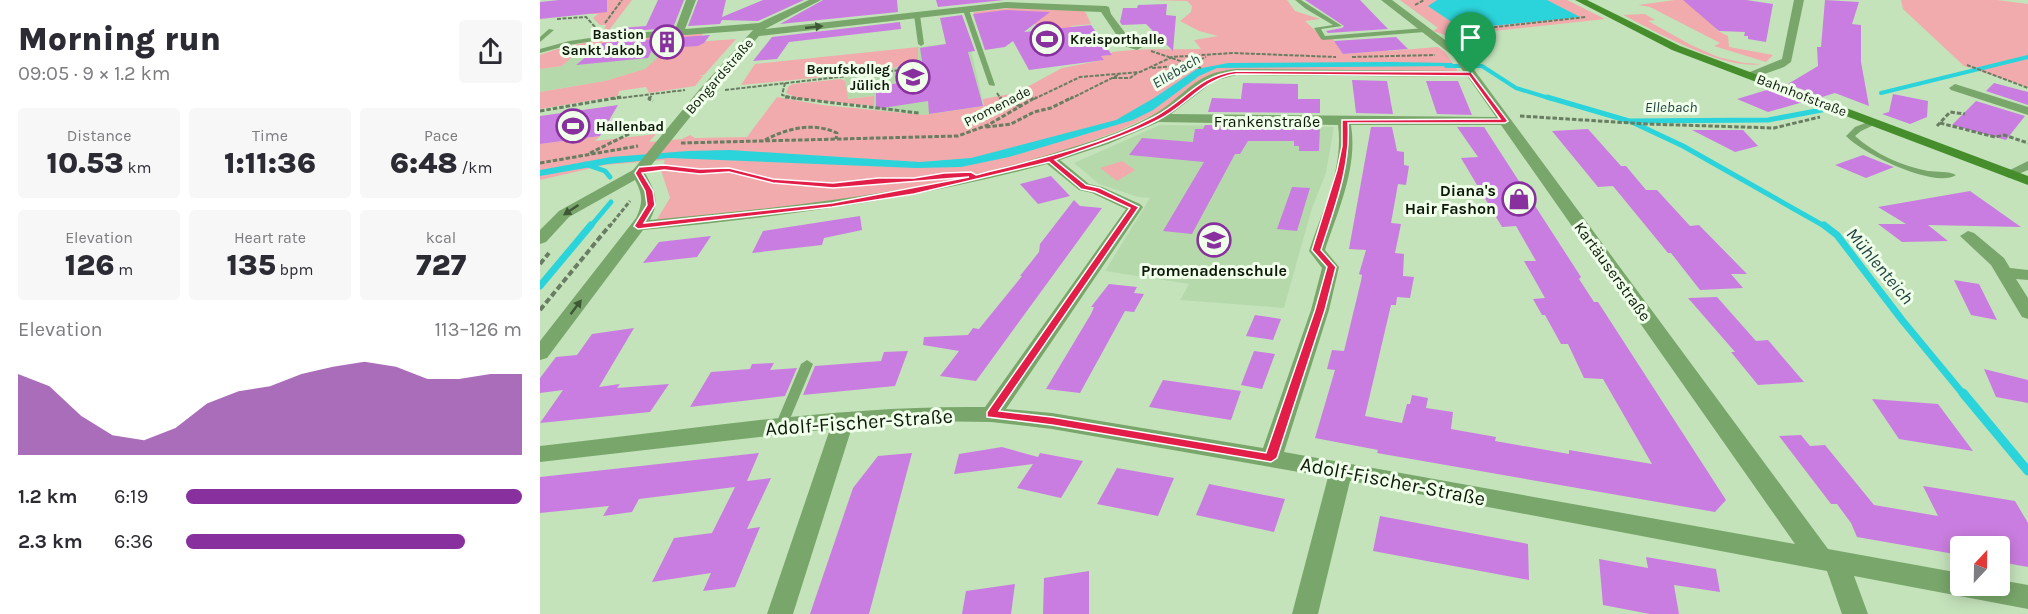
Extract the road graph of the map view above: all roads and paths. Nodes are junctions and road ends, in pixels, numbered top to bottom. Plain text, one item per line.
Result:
1 (622, 0) edge
2 (691, 0) edge
3 (816, 0) edge
4 (1076, 0) edge
5 (1298, 0) edge
6 (1386, 0) edge
7 (1580, 0) edge
8 (1799, 0) edge
9 (1068, 7) junction
10 (966, 10) junction
11 (917, 15) junction
12 (1587, 17) dead end
13 (551, 20) dead end
14 (551, 30) dead end
15 (759, 30) junction
16 (679, 32) junction
17 (1428, 32) junction
18 (602, 33) junction
19 (590, 39) junction
20 (540, 42) edge
21 (921, 44) dead end
22 (1137, 47) dead end
23 (549, 48) junction
24 (540, 51) edge
25 (1209, 55) junction
26 (1168, 57) junction
27 (1188, 65) junction
28 (1464, 65) junction
29 (1967, 66) dead end
30 (1195, 67) dead end
31 (918, 68) dead end
32 (1151, 68) junction
33 (1120, 73) junction
34 (1138, 73) junction
35 (1749, 76) junction
36 (1111, 78) junction
37 (785, 83) junction
38 (992, 85) dead end
39 (1955, 88) dead end
40 (2028, 88) edge
41 (706, 89) junction
42 (653, 94) junction
43 (653, 101) dead end
44 (1002, 101) dead end
45 (1022, 106) junction
46 (540, 111) edge
47 (1844, 111) junction
48 (2028, 111) edge
49 (919, 113) dead end
50 (1965, 114) dead end
51 (1157, 118) junction
52 (1503, 118) junction
53 (1344, 121) junction
54 (1873, 122) junction
55 (984, 127) junction
56 (636, 131) dead end
57 (836, 140) junction
58 (764, 141) junction
59 (2028, 143) edge
60 (658, 148) junction
61 (590, 154) junction
62 (1050, 159) junction
63 (540, 163) edge
64 (2028, 165) edge
65 (642, 169) junction
66 (2009, 174) junction
67 (1952, 175) dead end
68 (878, 180) dead end
69 (2028, 181) edge
70 (649, 191) junction
71 (626, 196) dead end
72 (594, 197) junction
73 (638, 226) junction
74 (1968, 236) dead end
75 (544, 239) edge
76 (540, 264) edge
77 (2004, 272) junction
78 (2028, 276) edge
79 (540, 310) edge
80 (2028, 313) edge
81 (540, 354) edge
82 (807, 364) dead end
83 (991, 415) junction
84 (844, 420) junction
85 (782, 426) junction
86 (540, 454) edge
87 (1271, 458) junction
88 (1341, 471) junction
89 (1829, 561) junction
90 (2028, 597) edge
91 (780, 614) edge
92 (1305, 614) edge
93 (1855, 614) edge

1 - 18 path
2 - 16 street
3 - 15 street, Bongardstraße
4 - 9 street
5 - 17 lane
6 - 17 street, Kartäuserstraße
7 - 35 main road, Bahnhofstraße
8 - 35 street
9 - 10 street
9 - 22 street
10 - 11 street
10 - 38 lane
15 -> 11 street
11 - 21 lane
12 - 17 path
13 - 18 path
14 - 20 lane
15 - 16 street
15 - 41 street, Bongardstraße
16 - 18 street
17 - 28 street, Kartäuserstraße
18 - 19 lane
18 - 19 path
19 - 23 lane
20 - 23 lane
23 - 24 lane
25 - 26 path
25 - 27 path
25 - 28 path
26 - 27 path
26 - 32 path, Promenade
27 - 30 path
27 - 32 path
28 - 51 street
28 - 52 street, Kartäuserstraße
29 - 40 path
31 - 37 path
32 - 34 path, Promenade
33 - 34 path, Promenade
33 - 36 path
33 - 45 path, Promenade
34 - 36 path
35 - 47 main road, Bahnhofstraße
36 - 55 path
37 - 41 path
37 - 49 path
39 - 48 street
41 - 42 path
41 - 60 street, Bongardstraße
42 - 43 path
42 - 46 path
44 - 45 path
45 - 55 path, Promenade
47 - 52 path
47 - 54 main road, Bahnhofstraße
50 - 59 path
51 - 53 street, Frankenstraße
51 - 62 street
52 - 53 street
52 - 89 street, Kartäuserstraße
53 - 87 street, Frankenstraße
54 - 66 main road, Bahnhofstraße
54 - 67 lane
55 - 57 path, Promenade
56 - 61 path
57 - 58 path, Promenade
57 - 58 path
58 - 60 path, Promenade
60 - 61 path, Promenade
60 - 65 street, Bongardstraße
61 - 63 path, Promenade
62 - 73 street
62 - 83 street
64 - 66 street
65 - 68 path
65 - 70 street
65 - 72 street
66 - 69 main road, Bahnhofstraße
70 - 72 street
70 - 73 street
71 - 79 path
72 -> 75 street
81 -> 73 street
74 - 77 street
75 - 76 path
77 - 78 street
77 - 80 street
82 - 85 lane
83 - 84 street, Adolf-Fischer-Straße
83 - 87 street, Adolf-Fischer-Straße
84 - 85 street, Adolf-Fischer-Straße
84 - 91 street
85 - 86 street, Adolf-Fischer-Straße
87 - 88 street, Adolf-Fischer-Straße
88 - 89 street, Adolf-Fischer-Straße
88 - 92 street
89 - 90 street, Adolf-Fischer-Straße
89 - 93 street, Kartäuserstraße

